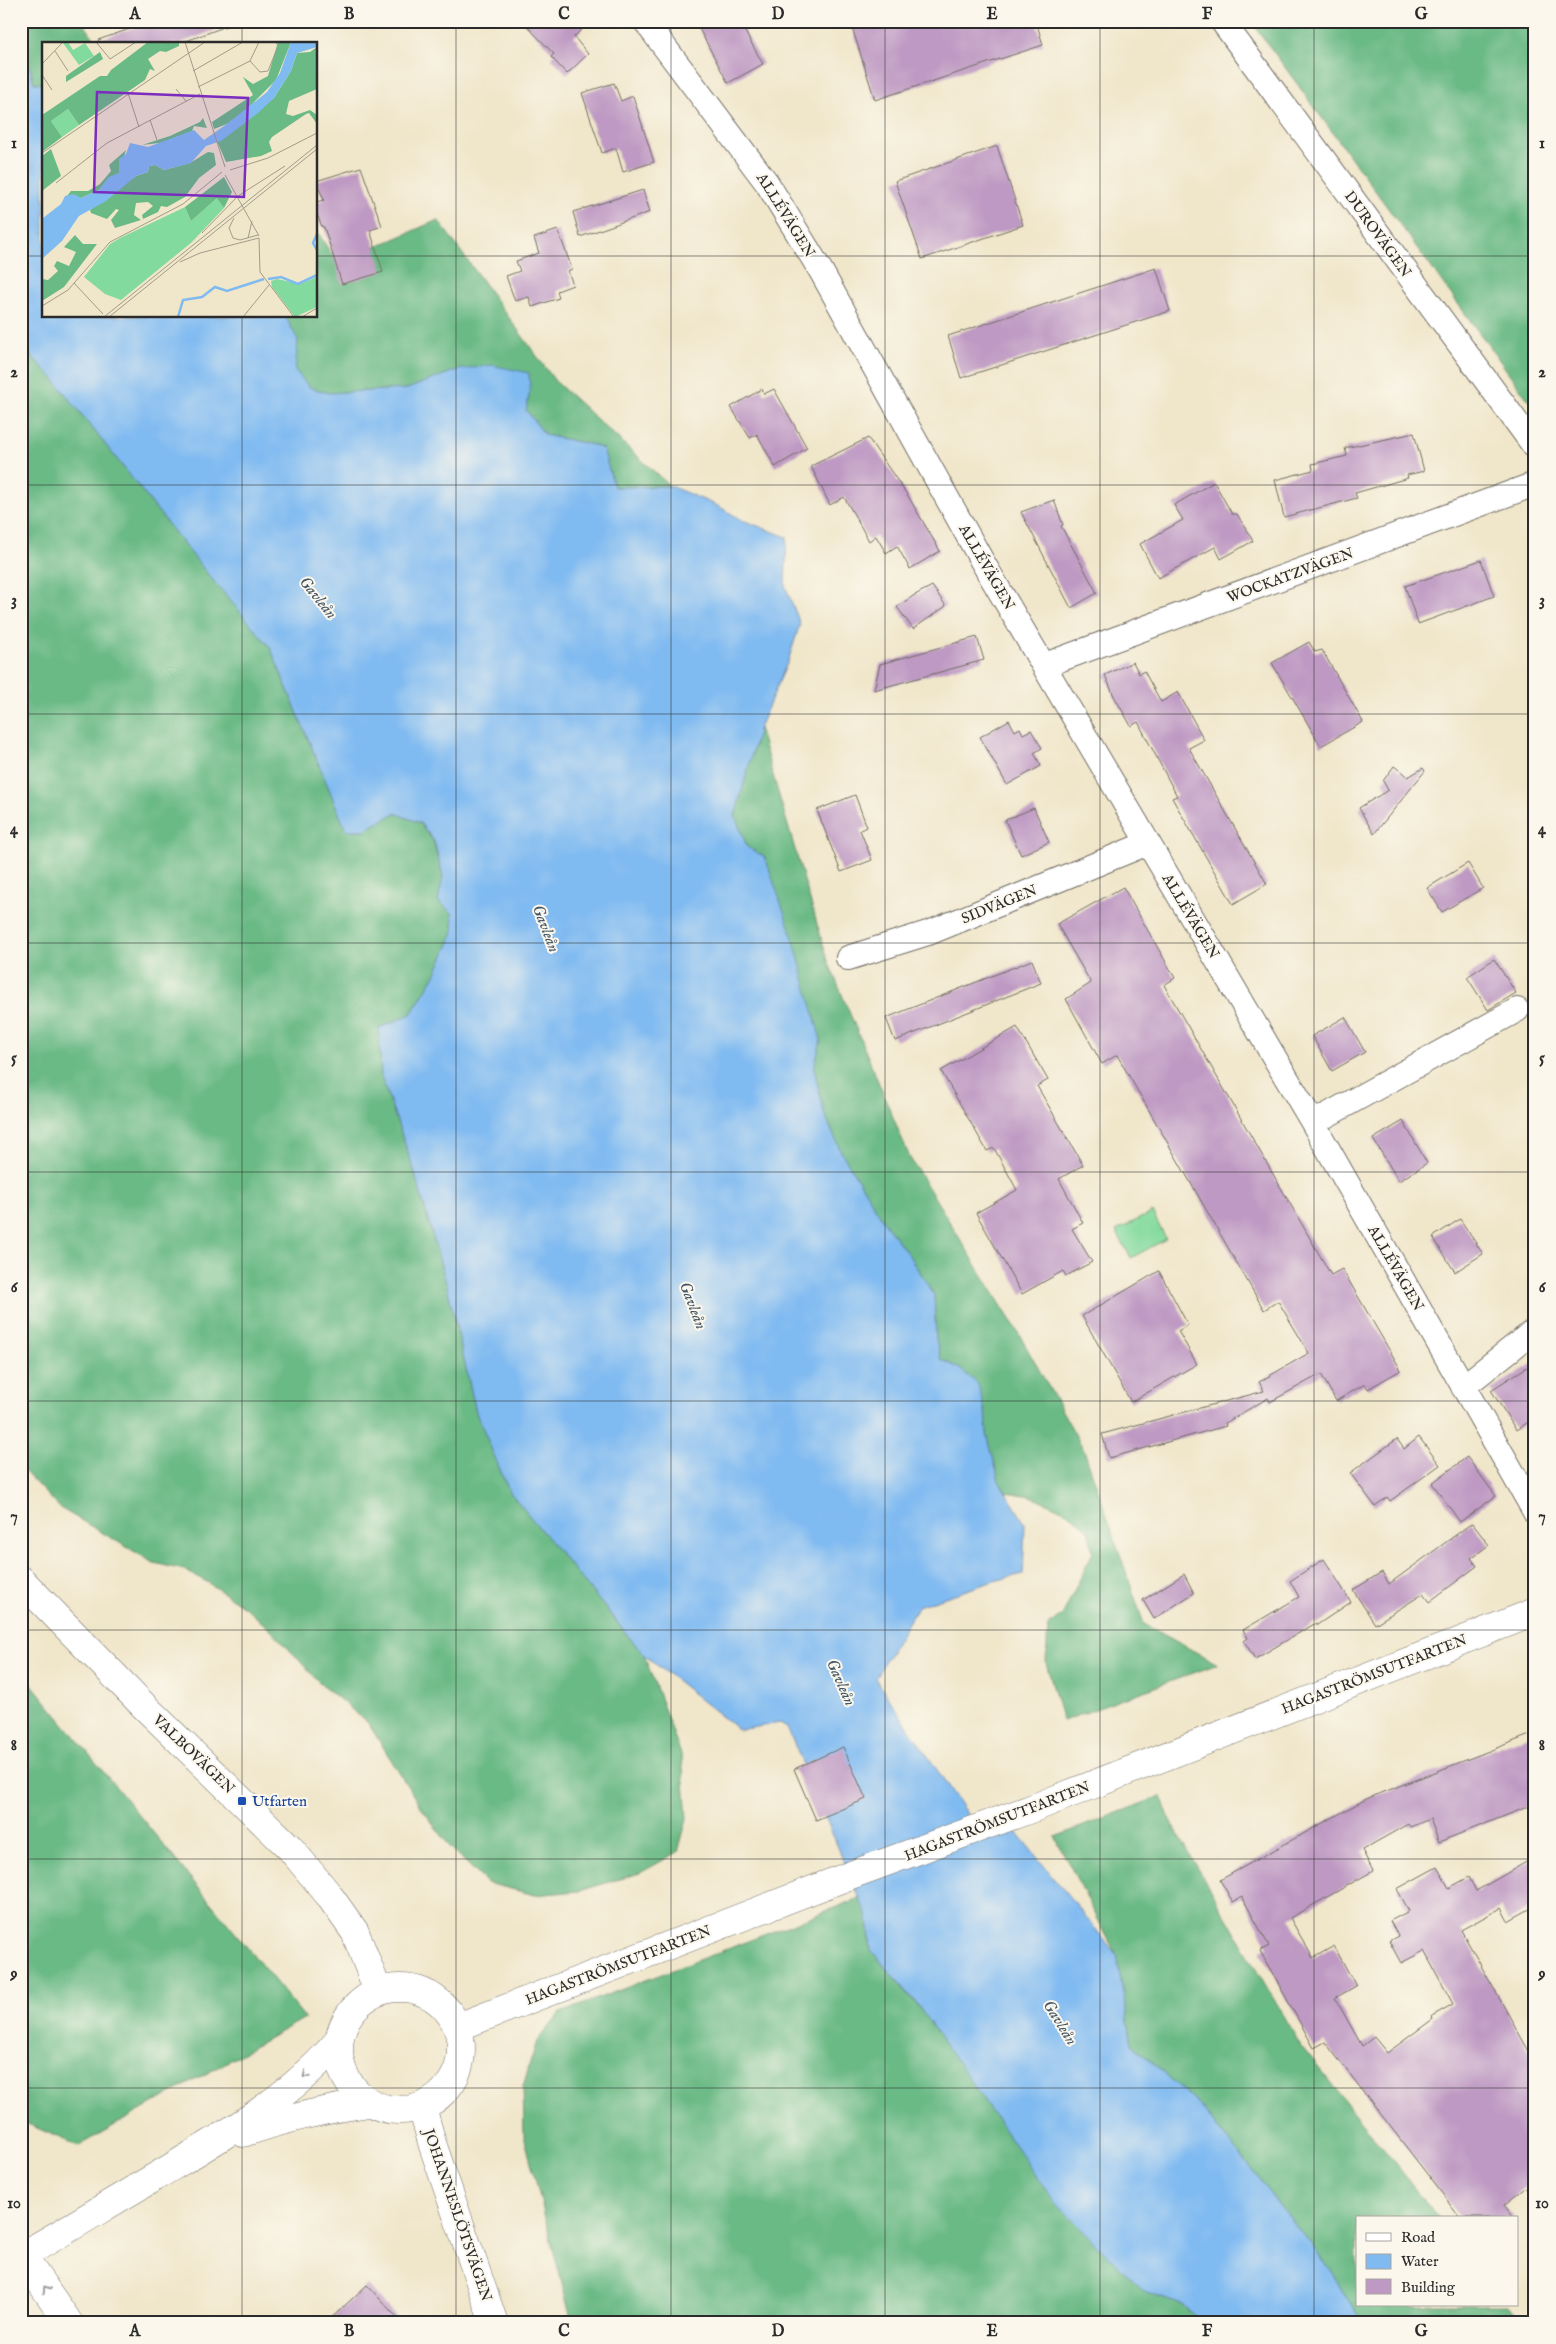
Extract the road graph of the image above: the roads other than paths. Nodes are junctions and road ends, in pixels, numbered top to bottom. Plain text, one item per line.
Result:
1 (644, 21) edge
2 (1222, 21) edge
3 (1535, 447) edge
4 (1535, 484) edge
5 (1045, 665) junction
6 (1148, 843) junction
7 (848, 958) dead end
8 (1517, 1010) dead end
9 (1313, 1123) junction
10 (1535, 1330) edge
11 (1464, 1387) junction
12 (1535, 1512) edge
13 (21, 1580) edge
14 (1535, 1612) edge
15 (378, 1991) junction
16 (458, 2027) junction
17 (339, 2040) junction
18 (369, 2103) junction
19 (422, 2107) junction
20 (210, 2144) junction
21 (22, 2255) edge
22 (69, 2323) edge
23 (494, 2323) edge

1 - 5 street, ALLÉVÄGEN
2 - 3 street, DUROVÄGEN
4 - 5 street, WOCKATZVÄGEN
5 - 6 street, ALLÉVÄGEN
6 - 7 street, SIDVÄGEN
6 - 9 street, ALLÉVÄGEN
8 - 9 street
9 - 11 street, ALLÉVÄGEN
10 - 11 street
11 - 12 street, ALLÉVÄGEN
13 - 15 main road, VALBOVÄGEN
14 - 16 main road, HAGASTRÖMSUTFARTEN
15 - 16 main road
15 - 17 main road
16 - 19 main road
17 - 18 main road
17 -> 20 main road
18 - 19 main road
18 - 20 main road
19 - 23 main road, JOHANNESLÖTSVÄGEN
20 - 21 main road
22 -> 21 main road

